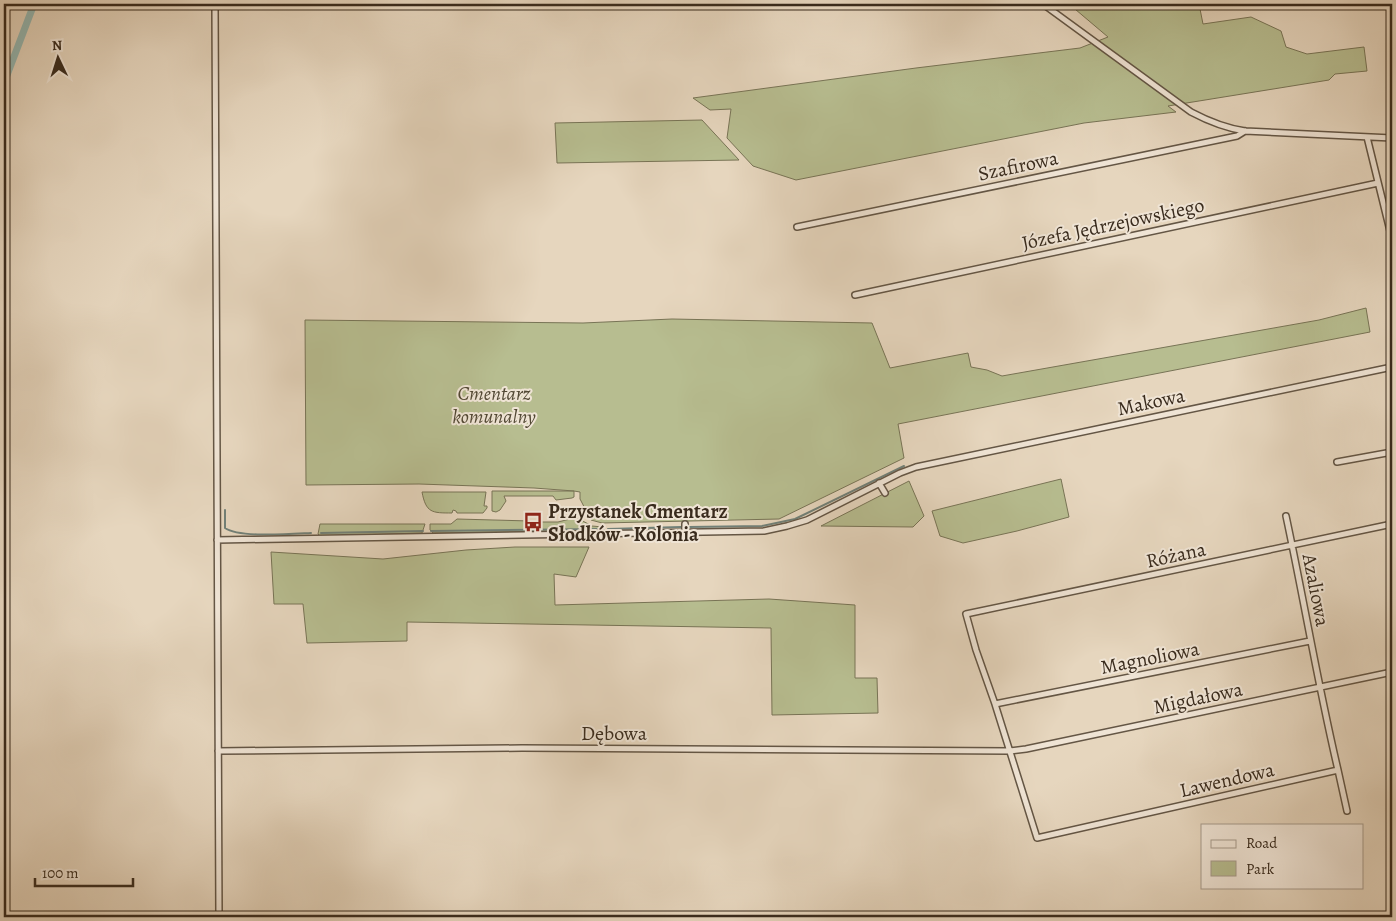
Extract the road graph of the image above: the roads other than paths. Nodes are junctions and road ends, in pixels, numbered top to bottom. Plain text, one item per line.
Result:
1 (215, 4) edge
2 (1043, 4) edge
3 (1245, 131) junction
4 (1367, 137) junction
5 (1392, 138) edge
6 (1378, 183) junction
7 (797, 227) dead end
8 (1392, 239) edge
9 (855, 295) dead end
10 (1392, 367) edge
11 (1392, 452) edge
12 (1337, 462) dead end
13 (879, 483) junction
14 (885, 493) dead end
15 (1286, 516) dead end
16 (685, 524) dead end
17 (1392, 524) edge
18 (685, 532) junction
19 (216, 540) junction
20 (1292, 546) junction
21 (1310, 641) junction
22 (1392, 672) edge
23 (1321, 688) junction
24 (995, 704) junction
25 (1010, 750) junction
26 (218, 752) junction
27 (1338, 770) junction
28 (1347, 811) dead end
29 (219, 917) edge

1 - 19 street
2 - 3 street
3 - 4 street
3 - 7 street, Szafirowa
4 - 5 street
4 - 6 street
6 - 8 street
6 - 9 street, Józefa Jędrzejowskiego
10 - 13 street, Makowa
11 - 12 street
13 - 14 street
13 - 18 street, Makowa
15 - 20 street, Azaliowa
16 - 18 street
17 - 20 street, Różana
18 - 19 street, Makowa
19 - 26 street
20 - 21 street, Azaliowa
20 - 24 street, Różana
21 - 23 street, Azaliowa
21 - 24 street, Magnoliowa
22 - 23 street, Migdałowa
23 - 25 street, Migdałowa
23 - 27 street
24 - 25 street
25 - 26 street, Dębowa
25 - 27 street, Lawendowa
26 - 29 street
27 - 28 street

